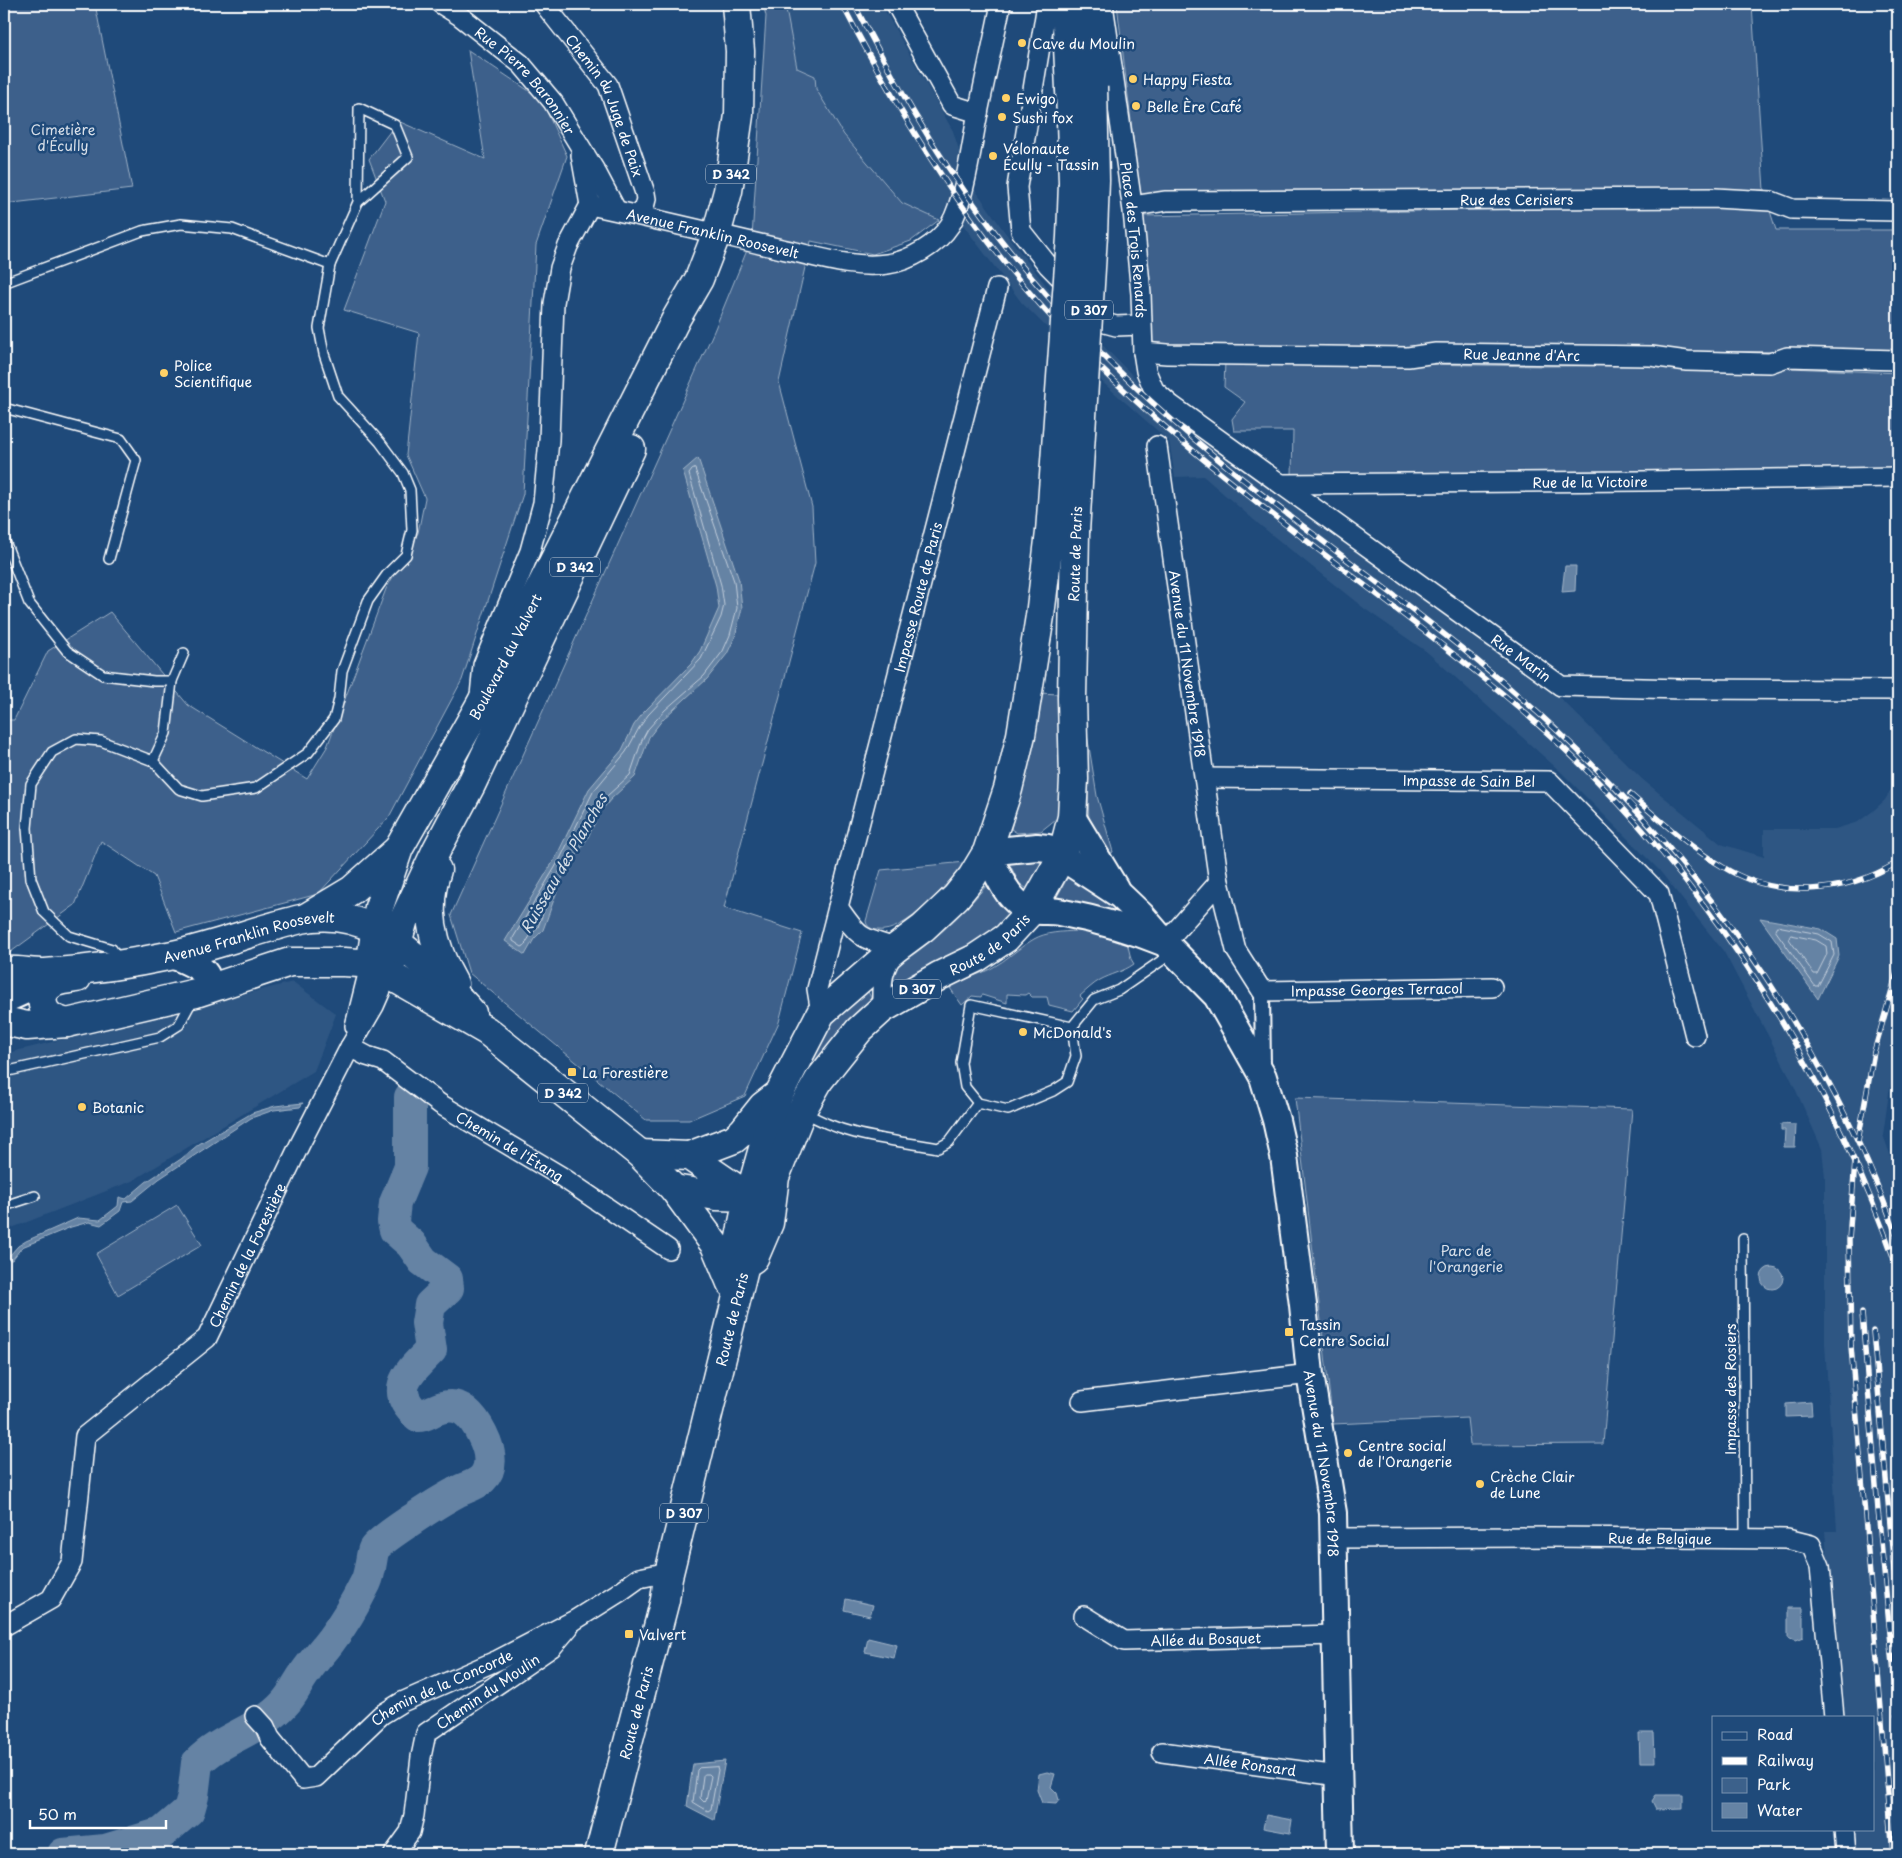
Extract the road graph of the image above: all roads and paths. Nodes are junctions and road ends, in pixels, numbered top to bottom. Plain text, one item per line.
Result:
1 (441, 4) edge
2 (544, 4) edge
3 (736, 4) edge
4 (896, 4) edge
5 (1001, 4) edge
6 (1047, 4) edge
7 (1066, 4) edge
8 (1085, 4) edge
9 (1103, 4) edge
10 (1082, 88) junction
11 (978, 113) junction
12 (579, 146) junction
13 (358, 202) junction
14 (590, 205) junction
15 (1133, 206) junction
16 (616, 210) junction
17 (1898, 211) edge
18 (642, 215) junction
19 (716, 235) junction
20 (330, 265) junction
21 (4, 280) edge
22 (699, 280) junction
23 (997, 288) dead end
24 (1141, 325) junction
25 (1143, 352) junction
26 (1898, 360) edge
27 (4, 408) edge
28 (1157, 446) dead end
29 (1898, 477) edge
30 (1281, 484) junction
31 (1062, 532) junction
32 (4, 538) edge
33 (530, 551) junction
34 (109, 559) dead end
35 (537, 594) junction
36 (543, 633) junction
37 (184, 653) dead end
38 (172, 681) junction
39 (1898, 690) edge
40 (479, 707) junction
41 (153, 761) junction
42 (1205, 778) junction
43 (471, 785) junction
44 (1072, 817) junction
45 (399, 848) junction
46 (987, 852) junction
47 (1062, 856) junction
48 (1219, 882) junction
49 (1120, 895) junction
50 (838, 907) junction
51 (1031, 911) junction
52 (303, 919) junction
53 (386, 935) junction
54 (1170, 947) junction
55 (896, 948) junction
56 (173, 955) junction
57 (120, 964) junction
58 (379, 970) junction
59 (4, 971) edge
60 (61, 980) junction
61 (1492, 987) dead end
62 (200, 991) junction
63 (1262, 991) junction
64 (466, 1005) junction
65 (882, 1009) junction
66 (821, 1013) junction
67 (4, 1017) edge
68 (67, 1023) junction
69 (1072, 1027) junction
70 (487, 1031) junction
71 (1695, 1036) dead end
72 (350, 1046) junction
73 (4, 1072) edge
74 (1263, 1077) junction
75 (788, 1099) junction
76 (978, 1104) junction
77 (640, 1154) junction
78 (690, 1156) junction
79 (775, 1177) junction
80 (674, 1189) junction
81 (35, 1196) dead end
82 (749, 1197) junction
83 (4, 1206) edge
84 (1744, 1240) dead end
85 (668, 1249) dead end
86 (738, 1274) junction
87 (1310, 1374) junction
88 (1082, 1401) dead end
89 (1335, 1538) junction
90 (1745, 1538) junction
91 (664, 1576) junction
92 (1084, 1616) dead end
93 (575, 1620) junction
94 (4, 1626) edge
95 (1335, 1635) junction
96 (1834, 1716) edge
97 (260, 1722) dead end
98 (1162, 1752) dead end
99 (1338, 1776) junction
100 (1844, 1830) edge
101 (394, 1854) edge
102 (589, 1854) edge
103 (599, 1854) edge
104 (1340, 1854) edge
105 (1846, 1854) edge

1 - 12 street, Rue Pierre Baronnier
2 - 18 street, Chemin du Juge de Paix
3 - 19 main road, Boulevard du Valvert / D 342
4 - 11 street
5 - 11 street, Avenue Franklin Roosevelt
6 - 24 street, Place des Trois Renards
7 - 10 main road, Route de Paris / D 307
8 - 10 main road, Route de Paris / D 307
9 - 15 street, Place des Trois Renards
10 - 31 main road, Route de Paris / D 307, bridge
11 - 19 street, Avenue Franklin Roosevelt
12 - 14 street, Rue Pierre Baronnier
12 - 16 street, Rue Pierre Baronnier
13 - 13 lane
13 - 20 lane
14 - 16 street, Avenue Franklin Roosevelt
14 - 33 street
15 - 17 street, Rue des Cerisiers
15 - 24 street, Place des Trois Renards
16 - 18 street, Avenue Franklin Roosevelt
18 - 19 street, Avenue Franklin Roosevelt
19 - 22 main road, Boulevard du Valvert / D 342
20 - 21 lane
20 - 41 lane
22 - 35 main road, Boulevard du Valvert / D 342
22 - 36 main road, Boulevard du Valvert / D 342
23 - 50 street, Impasse Route de Paris
24 - 25 street
25 - 26 street, Rue Jeanne d'Arc
25 - 30 street, Rue Marin
27 - 34 lane
28 - 42 street, Avenue du 11 Novembre 1918
29 - 30 street, Rue de la Victoire
30 - 39 street, Rue Marin
31 - 44 main road, Route de Paris / D 307
31 - 46 main road, Route de Paris / D 307
32 - 38 lane
33 - 35 street
33 - 40 street
35 - 36 street
35 - 40 main road, Boulevard du Valvert / D 342
36 - 43 main road, Boulevard du Valvert / D 342
37 - 38 lane
38 - 41 lane
40 - 45 main road, Boulevard du Valvert / D 342
41 - 57 lane
42 - 48 street, Avenue du 11 Novembre 1918
42 - 71 street, Impasse de Sain Bel
43 - 53 main road, Boulevard du Valvert / D 342
43 - 64 main road, D 342
44 - 47 main road, Route de Paris / D 307
44 - 49 main road
45 - 52 main road
45 - 53 main road, Boulevard du Valvert / D 342
46 - 47 main road, Avenue du 11 Novembre 1918
46 - 51 main road
46 - 55 main road, Route de Paris / D 307
47 - 49 main road, Avenue du 11 Novembre 1918
47 - 51 main road, Route de Paris / D 307
48 - 54 street
48 - 63 street, Avenue du 11 Novembre 1918
49 - 54 main road, Avenue du 11 Novembre 1918
50 - 55 street
50 - 66 street, Impasse Route de Paris
51 - 54 main road, Avenue du 11 Novembre 1918
51 - 65 main road, Route de Paris / D 307
52 - 53 main road, Avenue Franklin Roosevelt
52 - 56 main road, Avenue Franklin Roosevelt
53 - 58 main road, Chemin de la Forestière
53 - 64 main road, Avenue Franklin Roosevelt
54 - 69 lane
54 - 74 main road, Avenue du 11 Novembre 1918
55 - 65 street
55 - 66 main road, Route de Paris / D 307
56 - 57 main road, Avenue Franklin Roosevelt
56 - 60 main road
56 - 62 main road
57 - 59 main road, Avenue Franklin Roosevelt
58 - 62 main road
58 - 70 main road, D 342
58 - 72 street, Chemin de la Forestière
60 - 67 main road
60 - 68 main road
61 - 63 street, Impasse Georges Terracol
62 - 68 main road
62 - 73 lane
63 - 74 street, Avenue du 11 Novembre 1918
64 - 70 main road, D 342
65 - 75 main road, Route de Paris / D 307
66 - 75 main road, Route de Paris / D 307
67 - 68 main road
69 - 76 lane
69 - 76 lane
70 - 77 main road, D 342
72 - 85 street, Chemin de l'Étang
72 - 94 street, Chemin de la Forestière
74 - 87 main road, Avenue du 11 Novembre 1918
75 - 76 lane
75 - 78 main road
75 - 79 main road, Route de Paris / D 307
75 - 82 main road, Route de Paris / D 307
77 - 78 main road
77 - 80 main road, D 342
78 - 82 main road
79 - 82 main road
79 - 86 main road, Route de Paris / D 307
80 - 82 main road
80 - 86 main road, D 342
81 - 83 lane
82 - 86 main road
84 - 90 lane, Impasse des Rosiers
86 - 91 main road, Route de Paris / D 307
87 - 88 street
87 - 89 main road, Avenue du 11 Novembre 1918
89 - 90 street, Rue de Belgique
89 - 95 main road, Avenue du 11 Novembre 1918
90 - 96 street, Rue de Belgique
91 - 93 street, Chemin de la Concorde
91 - 102 main road, Route de Paris / D 307
91 - 103 main road, Route de Paris / D 307
92 - 95 street, Allée du Bosquet
93 - 97 street, Chemin de la Concorde
93 - 101 street, Chemin du Moulin
95 - 99 main road, Avenue du 11 Novembre 1918
98 - 99 street, Allée Ronsard
99 - 104 main road, Avenue du 11 Novembre 1918
100 - 105 street

